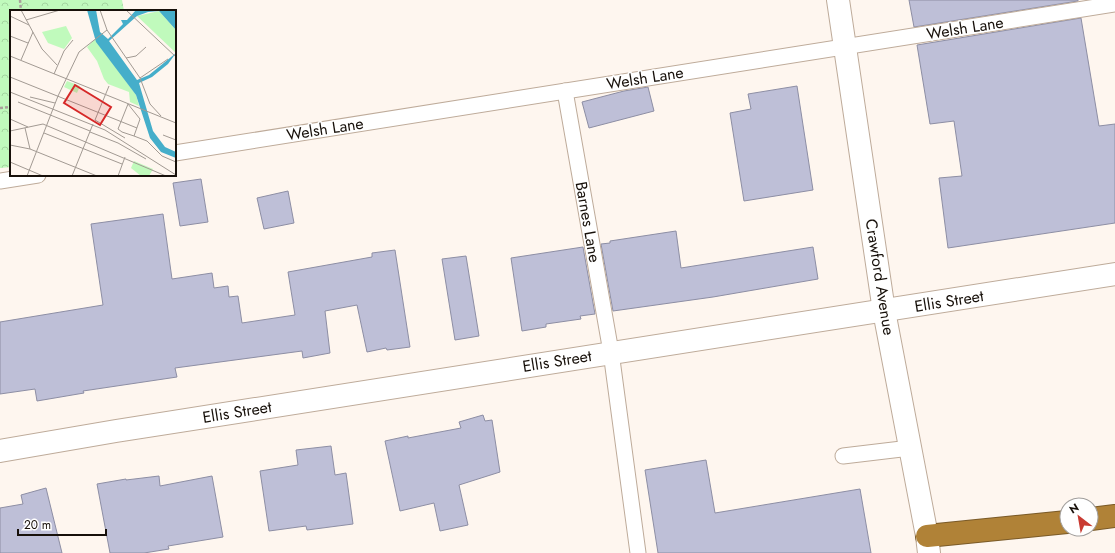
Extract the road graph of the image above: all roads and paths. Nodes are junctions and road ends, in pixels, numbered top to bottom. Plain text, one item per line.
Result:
1 (20, 0) edge
2 (838, 0) edge
3 (1115, 4) edge
4 (21, 10) edge
5 (845, 46) junction
6 (565, 91) junction
7 (10, 107) edge
8 (0, 108) edge
9 (176, 153) edge
10 (32, 176) edge
11 (0, 181) edge
12 (1115, 274) edge
13 (884, 311) junction
14 (612, 352) junction
15 (910, 448) junction
16 (0, 451) edge
17 (843, 456) dead end
18 (1115, 516) edge
19 (1099, 518) edge
20 (1059, 523) edge
21 (928, 545) edge
22 (638, 553) edge

1 - 4 path
2 - 5 street, Crawford Avenue
3 - 5 lane, Welsh Lane
5 - 6 lane, Welsh Lane
5 - 13 street, Crawford Avenue
6 - 9 lane, Welsh Lane
6 - 14 lane, Barnes Lane
7 - 8 path
10 - 11 lane
12 - 13 street, Ellis Street
13 - 14 street, Ellis Street
13 - 15 street, Crawford Avenue
14 - 16 street, Ellis Street
14 - 22 lane, Barnes Lane
15 - 17 lane
15 - 21 street, Crawford Avenue
18 - 19 highway
20 - 21 highway

